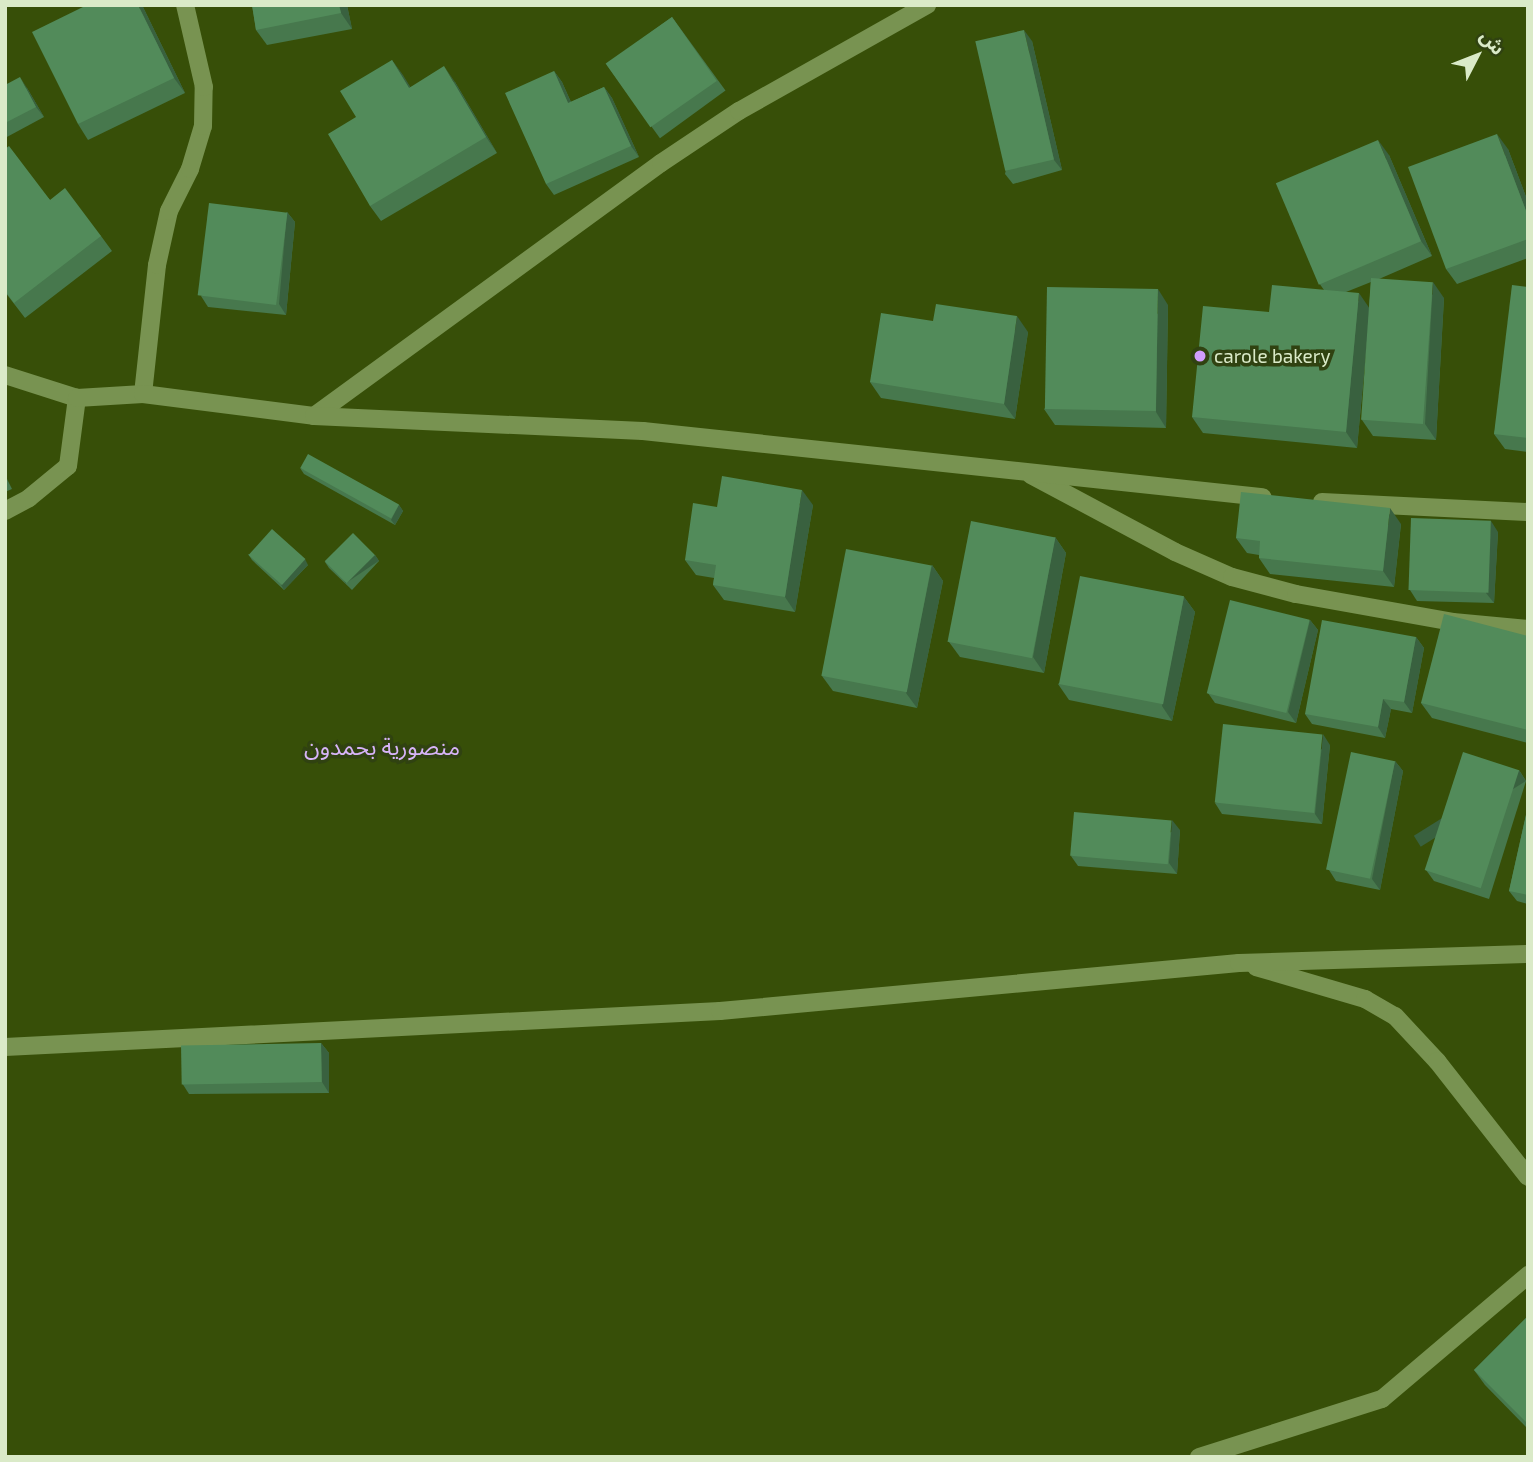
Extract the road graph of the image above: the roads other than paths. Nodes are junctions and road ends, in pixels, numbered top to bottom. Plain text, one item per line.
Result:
1 (186, 5) edge
2 (927, 5) edge
3 (5, 375) edge
4 (142, 394) junction
5 (78, 398) junction
6 (314, 416) junction
7 (1031, 475) junction
8 (5, 511) edge
9 (1528, 512) edge
10 (1528, 629) edge
11 (1528, 954) edge
12 (1239, 963) junction
13 (5, 1047) edge
14 (1528, 1177) edge
15 (1528, 1275) edge
16 (1199, 1457) edge

1 - 4 street
2 - 6 street
3 - 5 street
4 - 5 street
4 - 6 street
5 - 8 street
6 - 7 street
7 - 9 street
7 - 10 street
11 - 12 street
12 - 13 street
12 - 14 street
15 - 16 street

